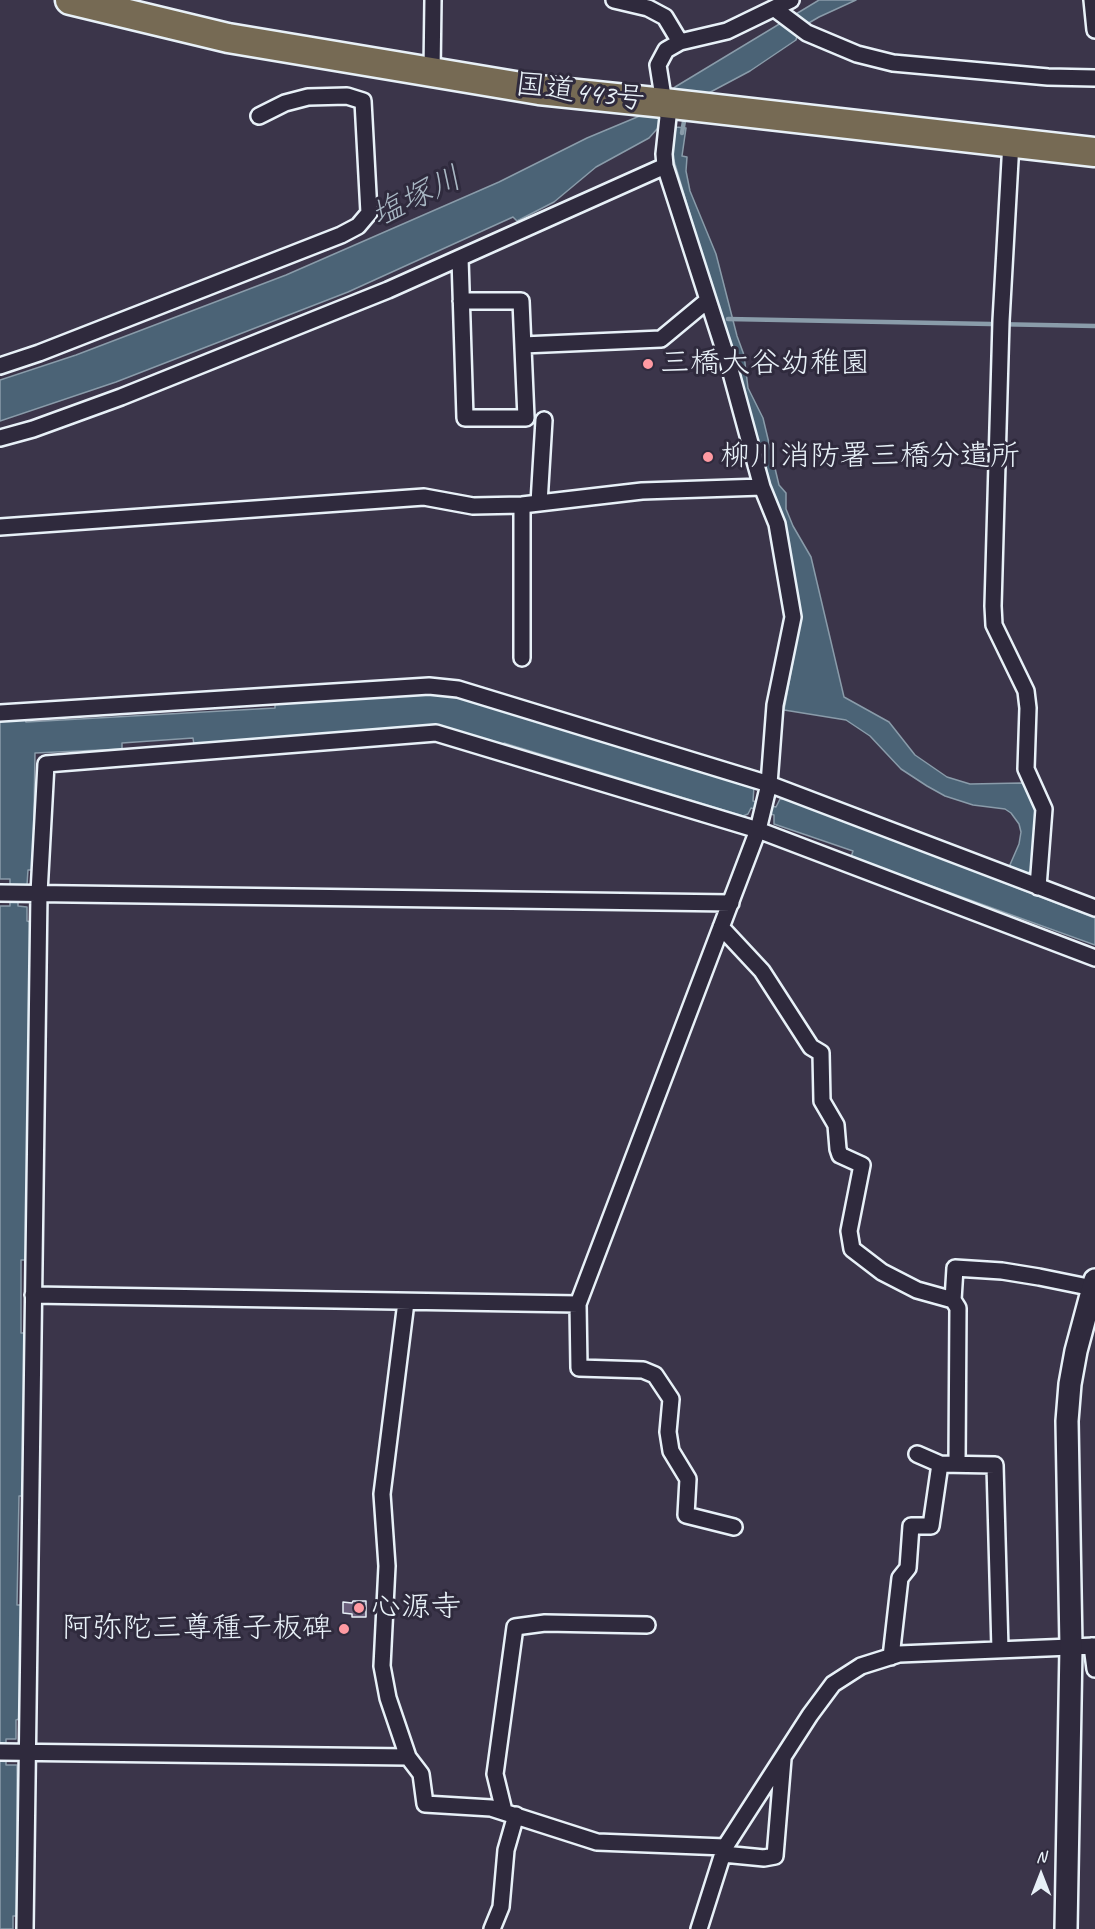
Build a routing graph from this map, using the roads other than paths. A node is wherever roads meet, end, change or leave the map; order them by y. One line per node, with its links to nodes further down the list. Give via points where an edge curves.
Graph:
1 (70, 0): 9 (highway, 国道443号, via 228,38)
2 (433, 0): 9 (street)
3 (614, 0): 8 (street, via 648,8 665,17)
4 (791, 0): 6 (street)
5 (1092, 0): 7 (street)
6 (778, 11): 8 (street, via 727,31); 10 (street, via 807,33 857,54 893,63)
7 (1095, 30)
8 (680, 42): 11 (street, via 666,50 658,65)
9 (432, 72): 11 (highway, 国道443号, via 539,90 635,100)
10 (1095, 78)
11 (671, 97): 13 (highway, 国道443号); 15 (street)
12 (259, 116): 20 (street, via 309,97 346,96 363,101 369,213 358,226)
13 (1011, 142): 14 (highway, 国道443号); 31 (street, via 1000,321 993,606 994,625 1026,691 1026,770 1044,809)
14 (1095, 152)
15 (664, 160): 16 (street); 17 (street)
16 (460, 258): 18 (street); 22 (street, via 121,397)
17 (708, 300): 19 (street, via 661,339); 23 (street)
18 (461, 301): 19 (street, via 522,301); 19 (street, via 465,418 526,418)
19 (523, 345)
20 (0, 366)
21 (544, 420): 24 (street)
22 (0, 438)
23 (762, 487): 24 (street, via 642,491); 29 (street, via 777,524 793,617 775,705)
24 (539, 503): 25 (street)
25 (522, 505): 26 (street, via 473,506 424,497); 27 (street)
26 (0, 527)
27 (522, 658)
28 (0, 713): 29 (street, via 429,686 458,689)
29 (769, 784): 30 (street); 31 (street)
30 (758, 830): 33 (street, via 436,733 46,764); 34 (street); 37 (street)
31 (1038, 886): 35 (street)
32 (0, 892): 33 (street)
33 (39, 893): 34 (street); 39 (street)
34 (731, 903): 36 (street)
35 (1095, 908)
36 (722, 927): 40 (street, via 762,970 811,1047 820,1053 822,1101 836,1125 837,1149 840,1155 862,1165 849,1231 852,1249 882,1272 917,1290); 42 (street)
37 (1095, 958)
38 (1094, 1284): 40 (street, via 955,1268); 43 (street)
39 (33, 1295): 41 (street); 54 (street)
40 (953, 1299): 46 (street, via 958,1308)
41 (406, 1302): 42 (street); 56 (street, via 382,1494 387,1566 382,1666 388,1698)
42 (578, 1304): 47 (street, via 579,1368 643,1370 655,1376 671,1399 668,1432 671,1451 688,1479 686,1515)
43 (1090, 1327): 50 (street, via 1070,1384 1067,1421)
44 (917, 1454): 45 (street)
45 (940, 1464): 46 (street); 52 (street, via 931,1526 911,1526 908,1568 900,1578)
46 (957, 1464): 51 (street, via 995,1465)
47 (734, 1527)
48 (647, 1625): 58 (street, via 545,1623 515,1628 495,1774)
49 (1093, 1646): 50 (street); 53 (street)
50 (1071, 1647): 51 (street); 63 (street)
51 (1000, 1650): 52 (street)
52 (891, 1657): 57 (street, via 861,1666 833,1684)
53 (1095, 1669)
54 (27, 1751): 55 (street); 56 (street); 60 (street)
55 (0, 1752)
56 (408, 1757): 58 (street, via 421,1774 424,1804)
57 (783, 1757): 59 (street); 59 (street, via 775,1856 764,1858)
58 (510, 1813): 59 (street, via 597,1842); 61 (street, via 501,1906)
59 (724, 1850): 62 (street)
60 (25, 1929)
61 (492, 1929)
62 (699, 1929)
63 (1065, 1929)

